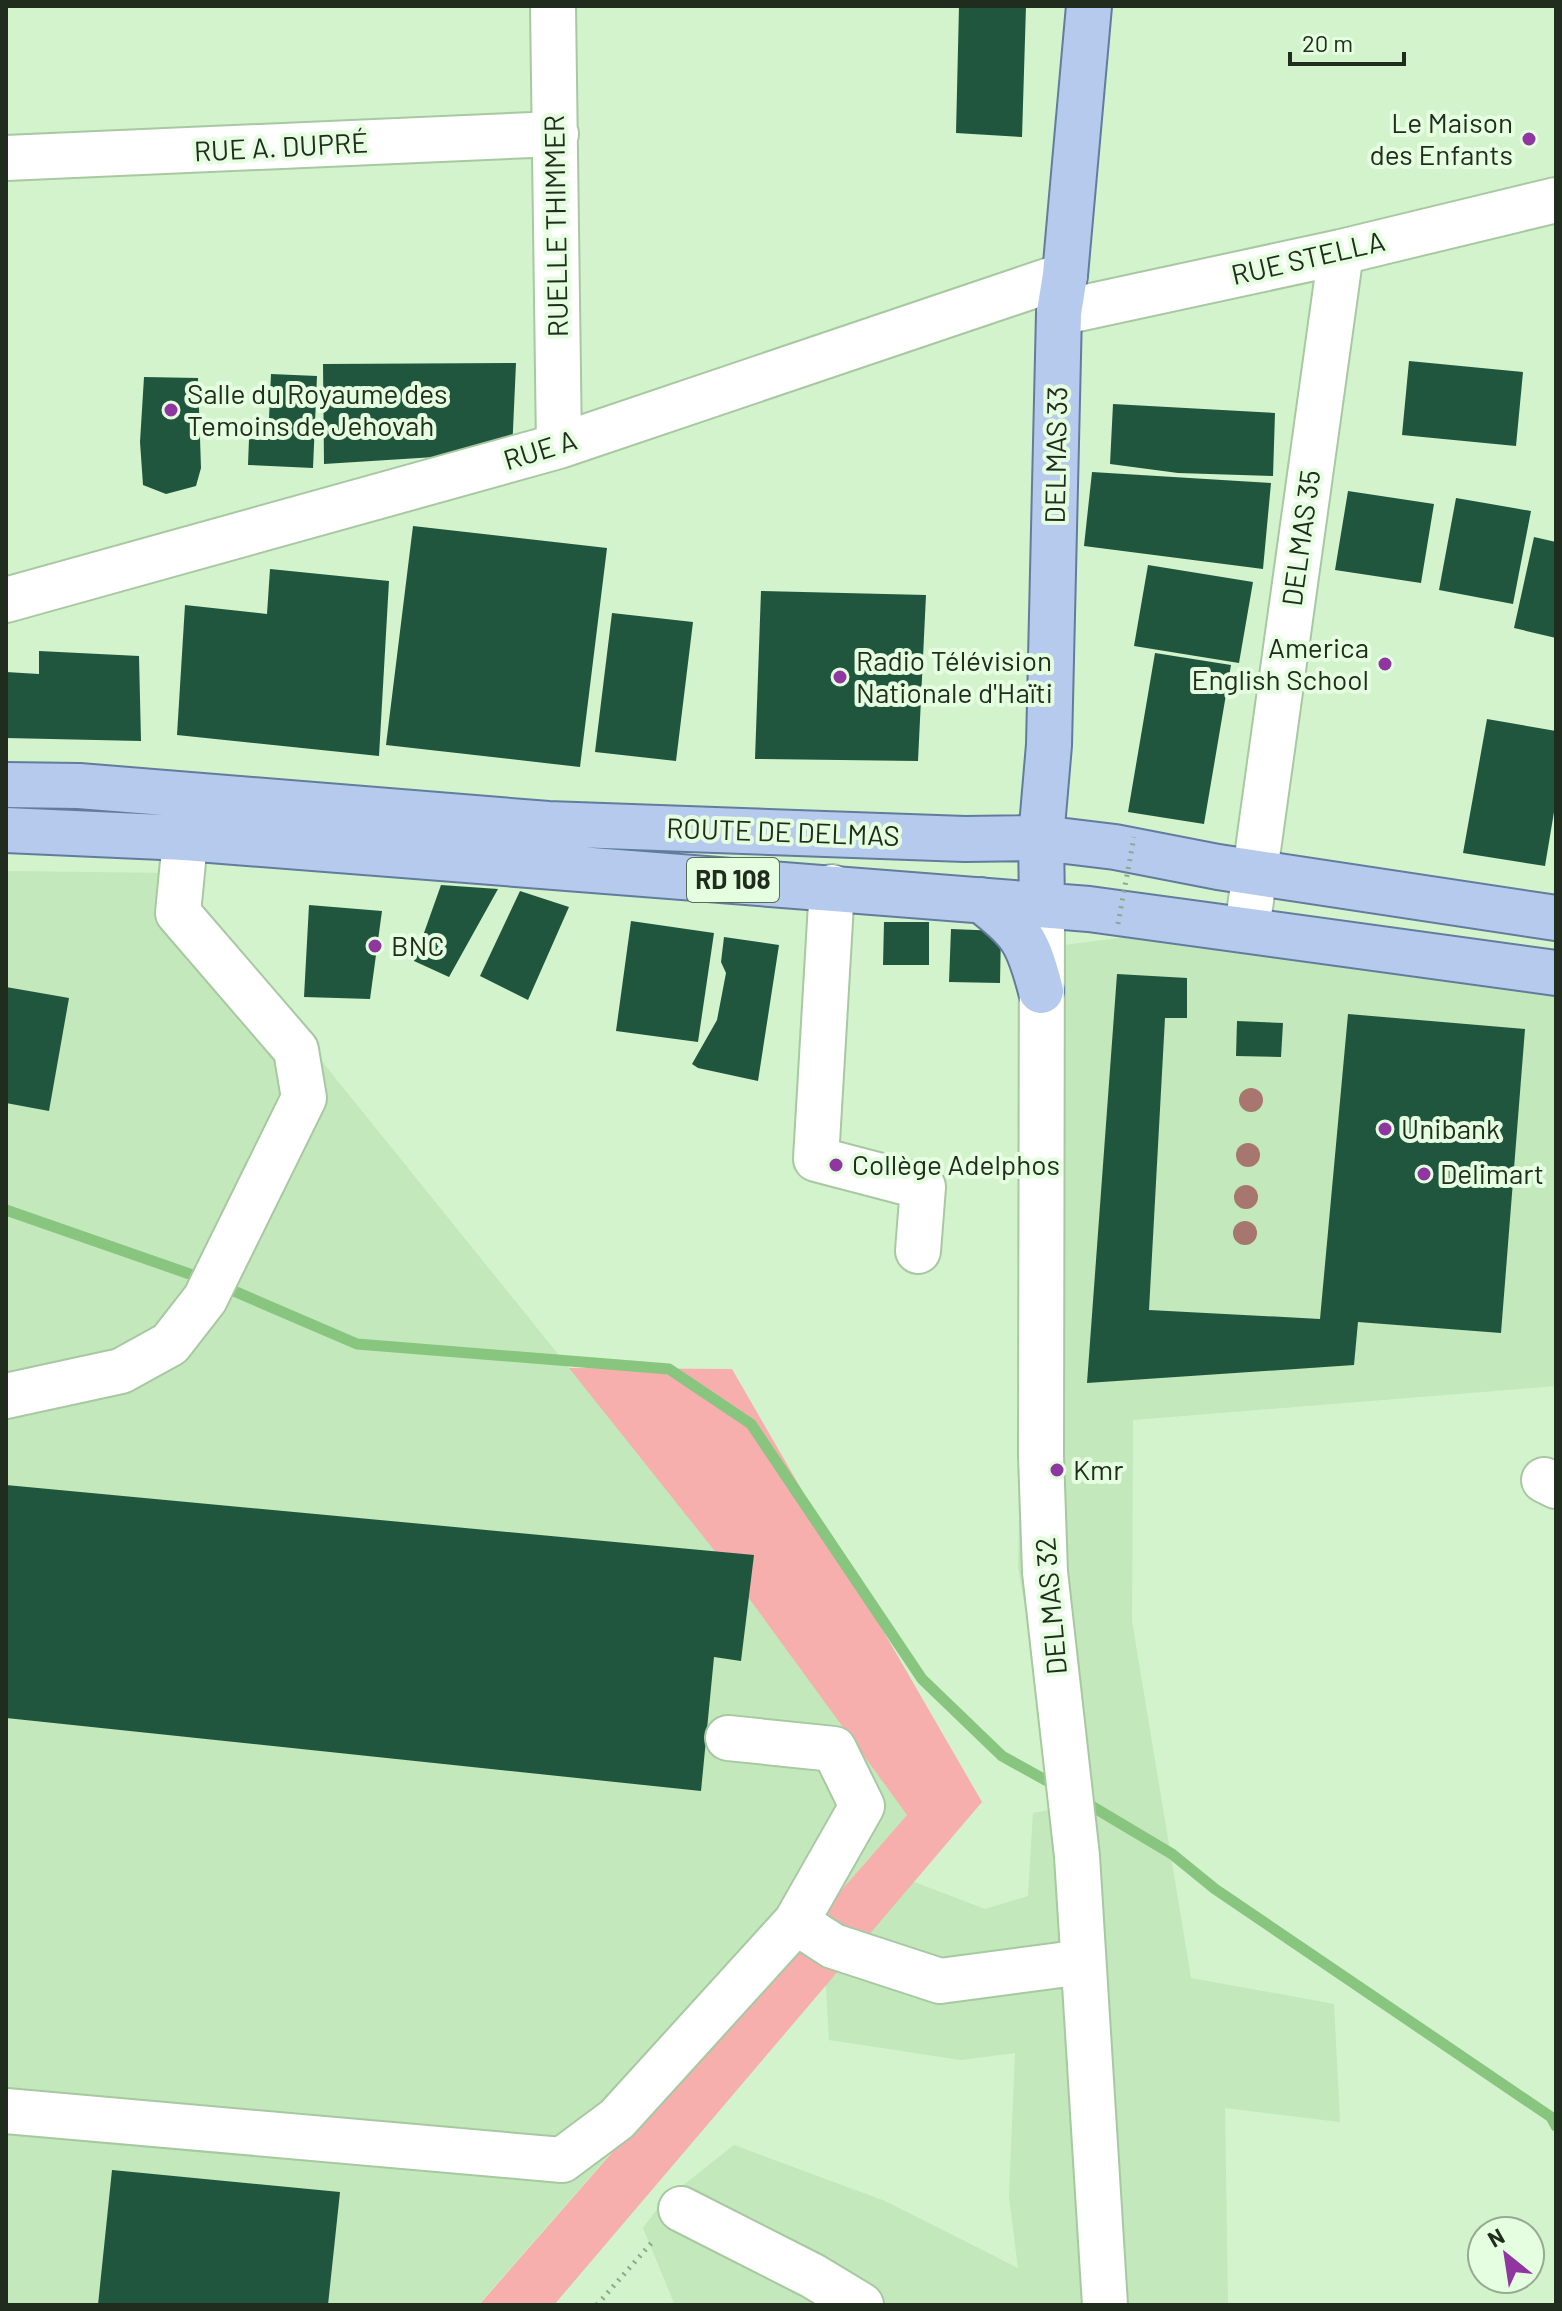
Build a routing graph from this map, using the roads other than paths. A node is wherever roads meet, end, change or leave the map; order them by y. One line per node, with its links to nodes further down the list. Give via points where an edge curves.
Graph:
1 (553, 6): 3 (street, RUELLE THIMMER)
2 (1089, 6): 7 (main road, DELMAS 33)
3 (556, 134): 4 (street, RUE A. DUPRÉ); 8 (street, RUELLE THIMMER)
4 (6, 158)
5 (1556, 200): 6 (street, RUE STELLA)
6 (1341, 252): 7 (street, RUE STELLA); 17 (street, DELMAS 35)
7 (1062, 294): 8 (street, RUE A); 10 (main road, DELMAS 33)
8 (559, 446): 9 (street, RUE A)
9 (6, 600)
10 (1049, 745): 15 (main road, DELMAS 33); 16 (main road, via 1072,811 1082,822)
11 (6, 785): 12 (main road, ROUTE DE DELMAS / RD 108)
12 (189, 795): 14 (street); 15 (main road, ROUTE DE DELMAS / RD 108, via 548,824)
13 (6, 830): 14 (main road, ROUTE DE DELMAS / RD 108)
14 (185, 838): 18 (main road, ROUTE DE DELMAS / RD 108); 27 (street, via 178,913 296,1050 304,1098 205,1299 170,1344 121,1371)
15 (1041, 838): 16 (main road, ROUTE DE DELMAS / RD 108); 20 (main road, DELMAS 33)
16 (1125, 842): 17 (main road, ROUTE DE DELMAS / RD 108)
17 (1254, 872): 22 (main road, ROUTE DE DELMAS / RD 108); 23 (street, DELMAS 35)
18 (832, 887): 19 (main road, ROUTE DE DELMAS / RD 108); 26 (street, via 816,1159 923,1187)
19 (981, 900): 20 (main road, ROUTE DE DELMAS / RD 108); 25 (main road, via 1027,942)
20 (1042, 904): 21 (main road, ROUTE DE DELMAS / RD 108); 25 (street, DELMAS 32)
21 (1104, 916): 23 (main road, ROUTE DE DELMAS / RD 108); 25 (main road, via 1057,940)
22 (1556, 918)
23 (1247, 929): 24 (main road, ROUTE DE DELMAS / RD 108)
24 (1556, 973)
25 (1041, 991): 30 (street, DELMAS 32, via 1045,1572 1077,1856)
26 (918, 1251)
27 (6, 1396)
28 (728, 1738): 29 (street, via 834,1749 862,1806)
29 (796, 1922): 30 (street, via 833,1946 940,1981); 31 (street, via 617,2119 562,2160)
30 (1083, 1962): 34 (street, DELMAS 32)
31 (6, 2111)
32 (681, 2209): 33 (street)
33 (861, 2305)
34 (1105, 2305)

